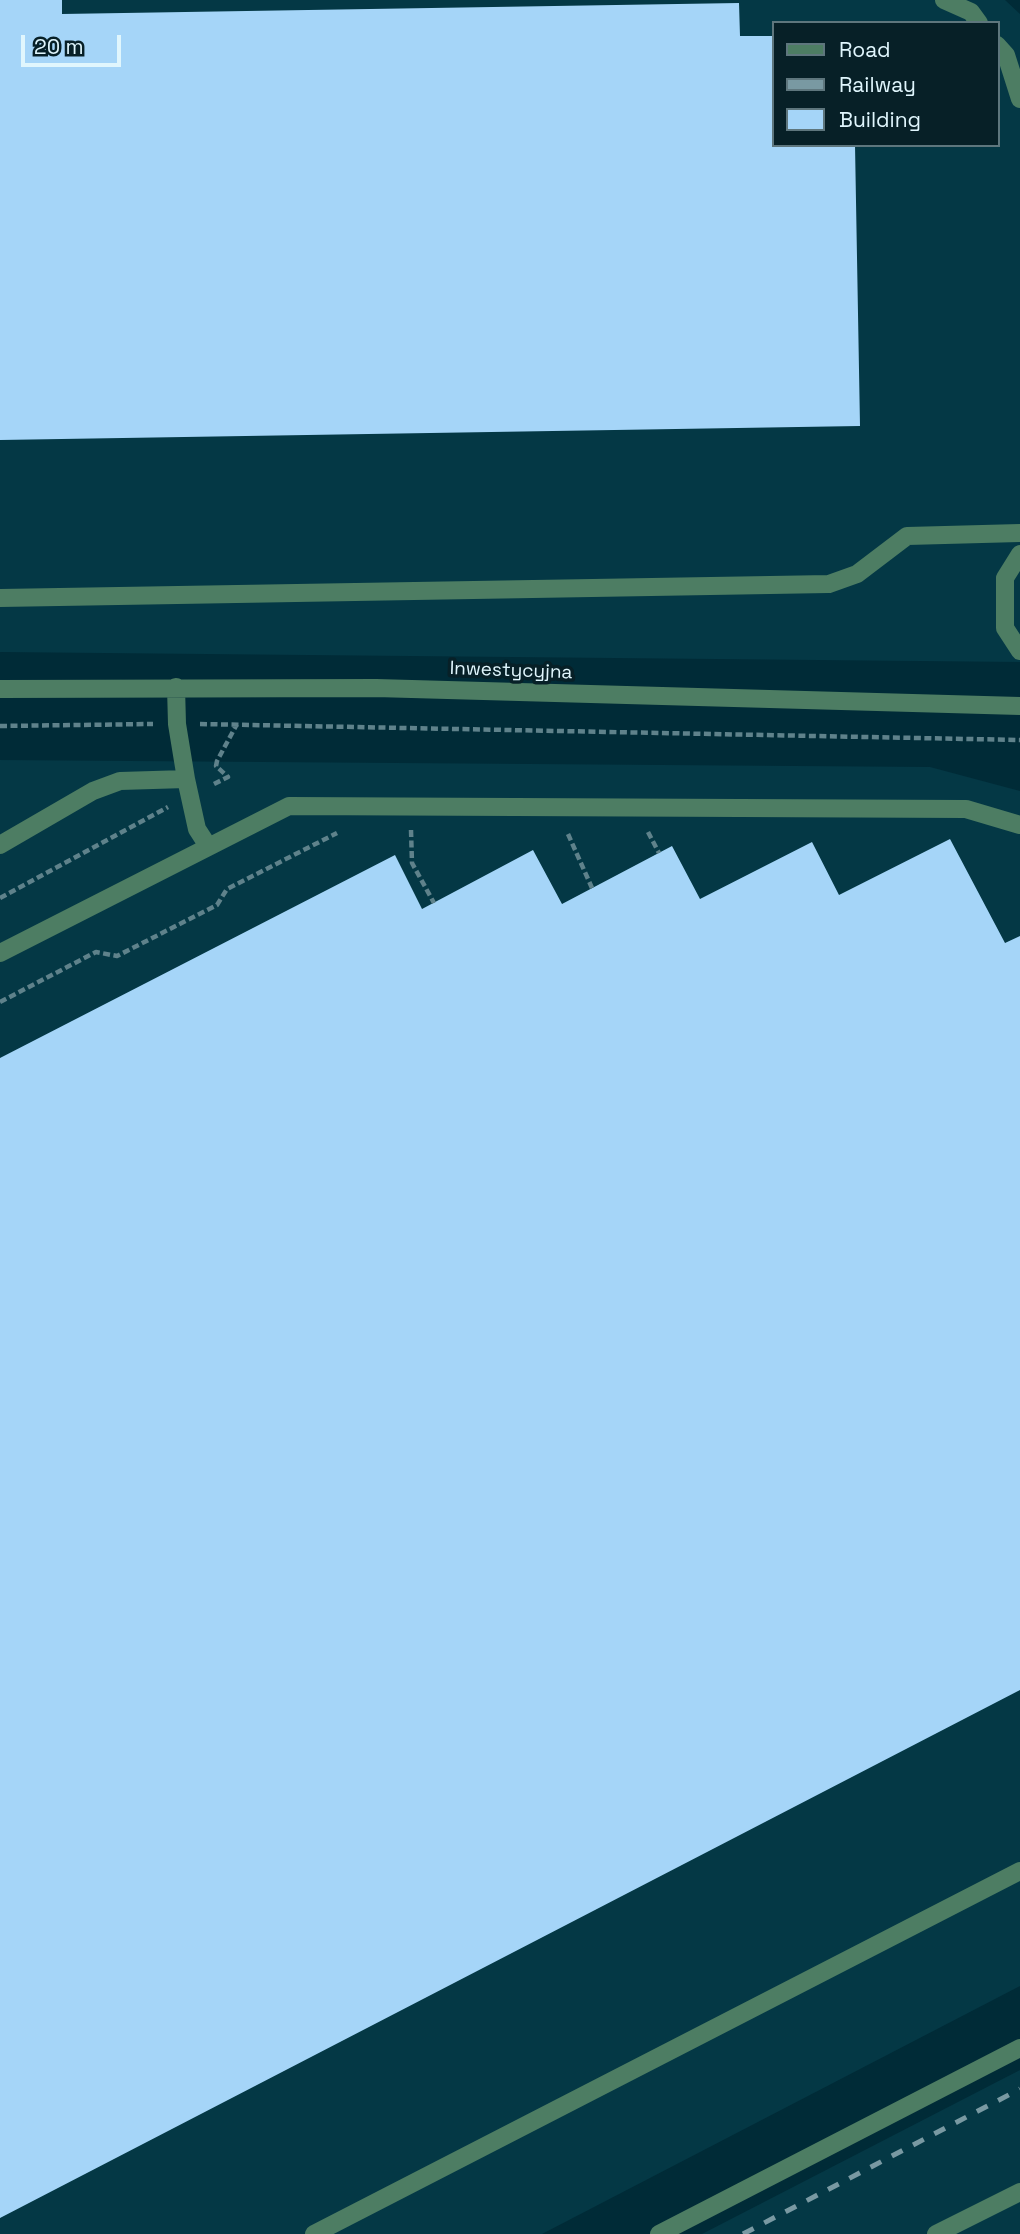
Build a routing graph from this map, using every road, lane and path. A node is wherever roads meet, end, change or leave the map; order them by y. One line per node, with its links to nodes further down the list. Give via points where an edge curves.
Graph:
1 (944, 0): 2 (street, via 971,12)
2 (978, 21)
3 (999, 46): 4 (street)
4 (1020, 99)
5 (1020, 533): 7 (street, via 906,537 857,574 829,584)
6 (1020, 554): 8 (street, via 1005,578 1005,628)
7 (0, 598)
8 (1020, 651)
9 (176, 687): 10 (street, Inwestycyjna); 11 (street, Inwestycyjna, via 376,688); 12 (street)
10 (0, 689)
11 (1020, 706)
12 (177, 724): 13 (path); 14 (path); 16 (street)
13 (236, 724): 15 (path); 16 (path, via 216,761 228,777)
14 (0, 726)
15 (1020, 740)
16 (188, 787): 22 (street, via 120,781 93,791); 23 (street, via 197,829); 26 (path)
17 (1020, 825): 23 (street, via 966,809 289,806)
18 (399, 828): 27 (path, via 411,829 412,863)
19 (580, 830): 25 (path, via 566,830)
20 (646, 830): 24 (path)
21 (338, 832): 29 (path, via 228,889 217,905 117,956 96,952)
22 (0, 845)
23 (208, 846): 28 (street)
24 (659, 853)
25 (592, 888)
26 (0, 898)
27 (434, 903)
28 (0, 953)
29 (0, 1002)
30 (1020, 1871): 33 (street)
31 (1020, 2048): 34 (street)
32 (1020, 2192): 35 (street)
33 (314, 2234)
34 (659, 2234)
35 (936, 2234)

